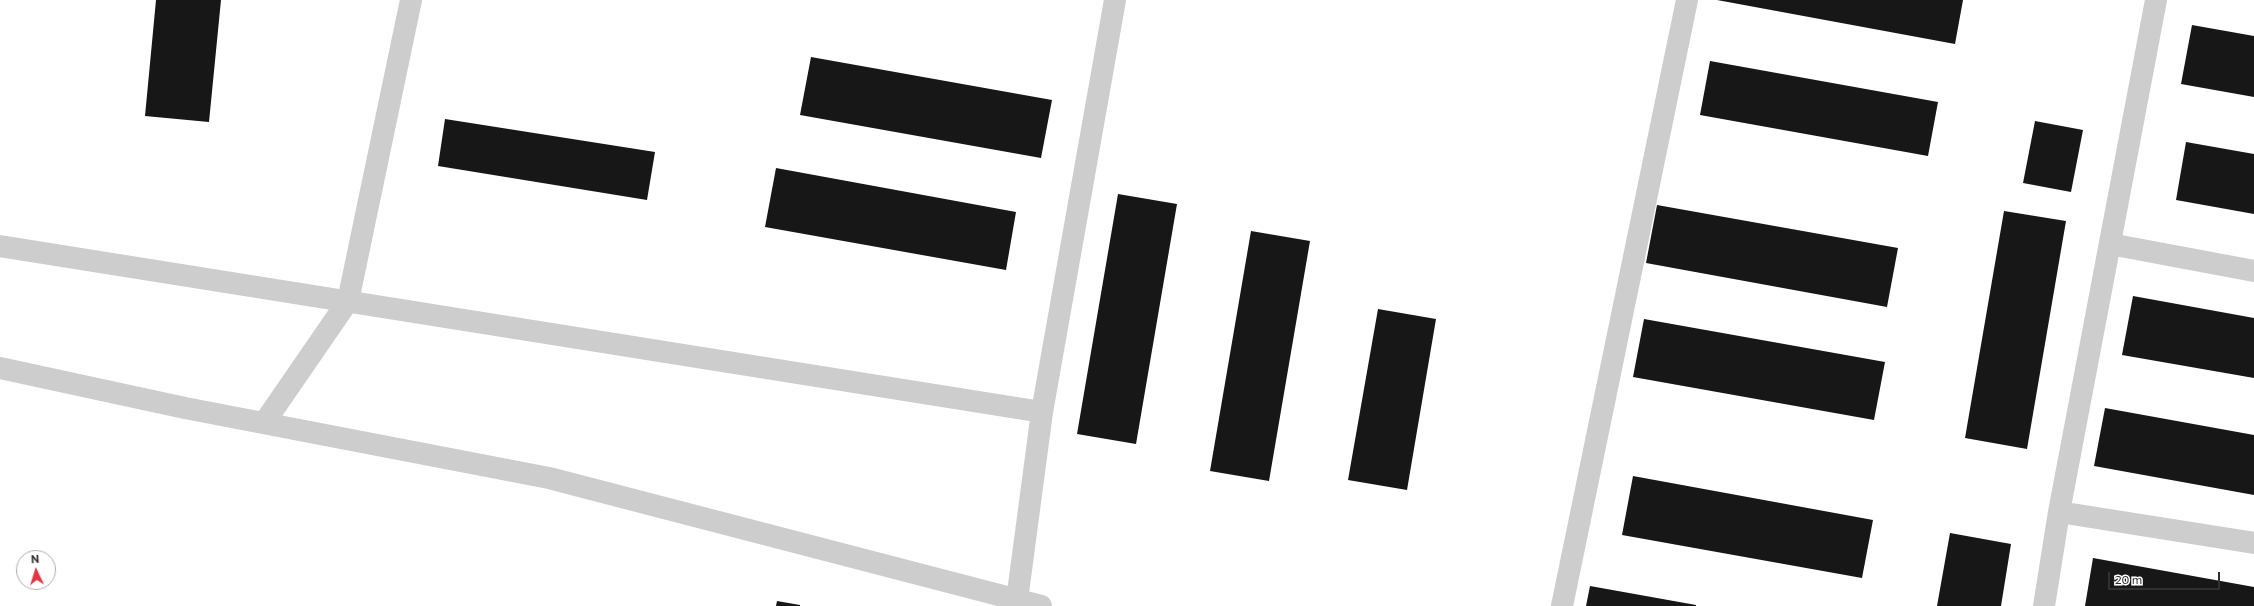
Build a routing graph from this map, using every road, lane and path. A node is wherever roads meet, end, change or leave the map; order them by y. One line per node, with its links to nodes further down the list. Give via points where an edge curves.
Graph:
1 (411, 0): 8 (street)
2 (1115, 0): 10 (street)
3 (1687, 0): 16 (street)
4 (2156, 0): 5 (street)
5 (2110, 244): 7 (street); 12 (street)
6 (0, 246): 8 (street)
7 (2254, 271)
8 (348, 301): 10 (street); 11 (street)
9 (0, 368): 11 (street)
10 (1042, 412): 14 (street)
11 (264, 423): 14 (street, via 549,478)
12 (2059, 512): 13 (street); 17 (street)
13 (2254, 543)
14 (1017, 600): 15 (street)
15 (1041, 606)
16 (1562, 606)
17 (2044, 606)

